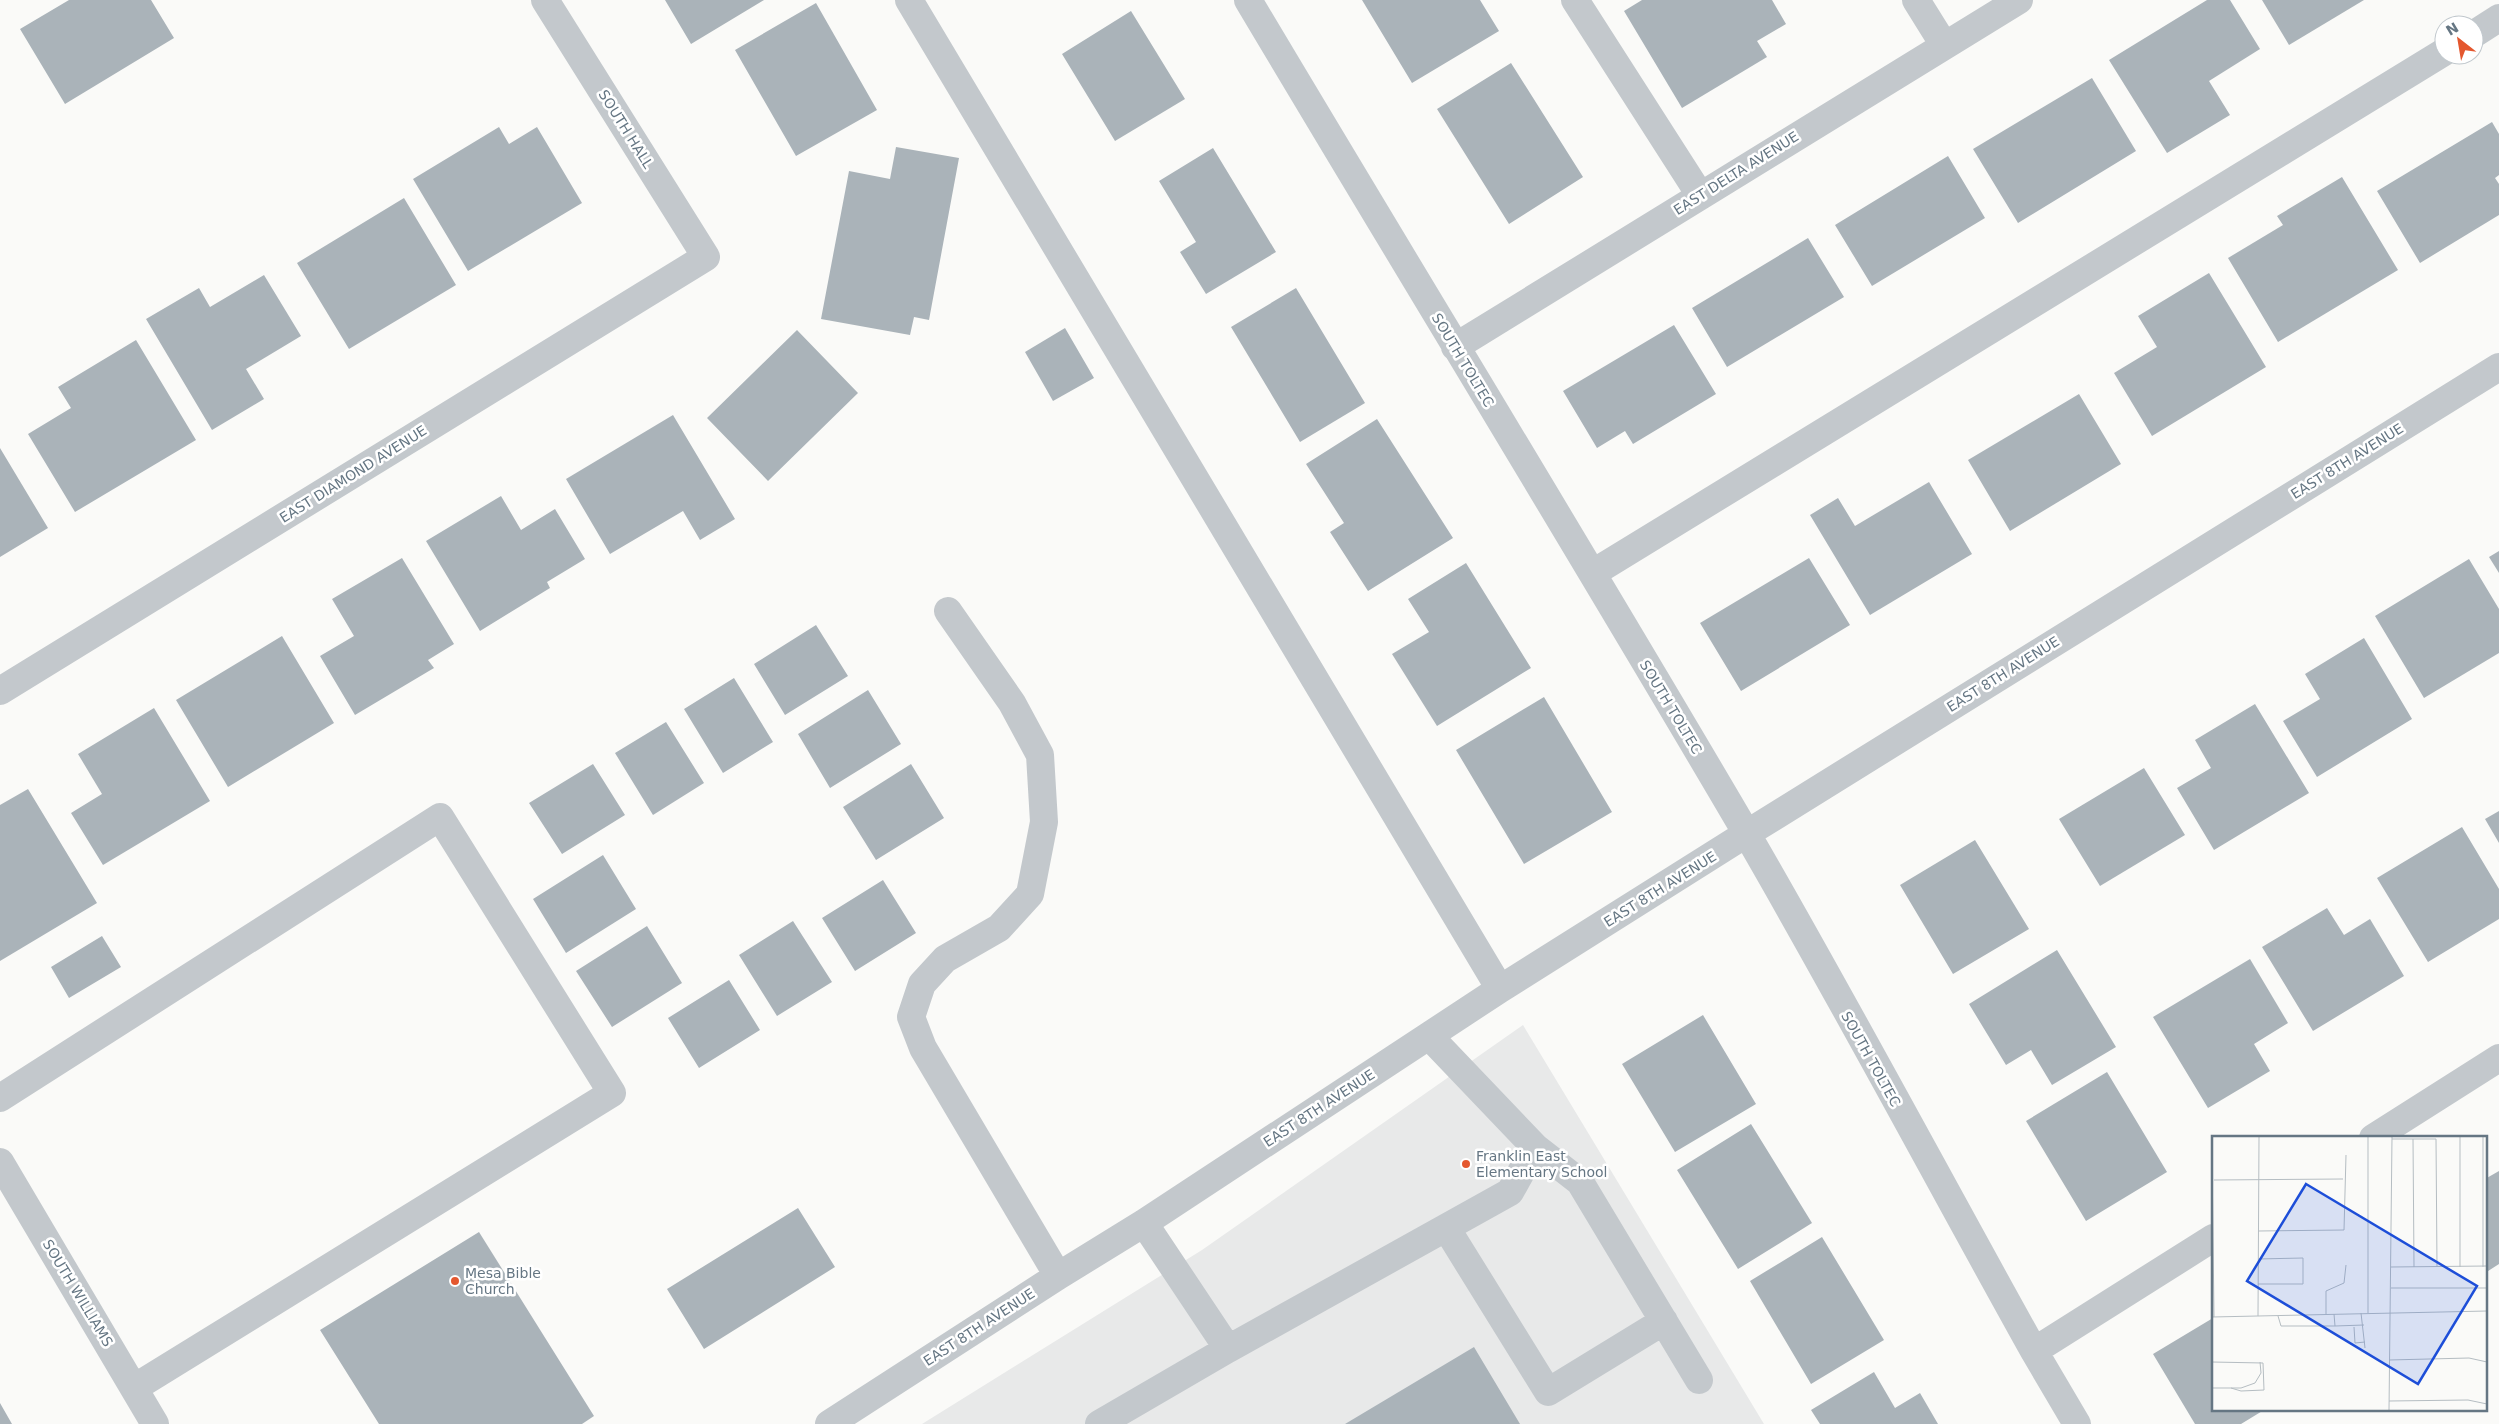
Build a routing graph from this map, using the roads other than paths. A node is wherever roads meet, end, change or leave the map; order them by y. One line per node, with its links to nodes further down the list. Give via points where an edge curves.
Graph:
1 (545, 0): 12 (street, SOUTH HALL)
2 (909, 0): 19 (street)
3 (1248, 0): 13 (street, SOUTH TOLTEC)
4 (1575, 0): 11 (street)
5 (1916, 0): 9 (street)
6 (2019, 0): 9 (street, EAST DELTA AVENUE)
7 (2499, 18): 8 (street)
8 (2484, 28)
9 (1944, 45): 11 (street, EAST DELTA AVENUE)
10 (2434, 58): 15 (street)
11 (1700, 195): 13 (street, EAST DELTA AVENUE)
12 (706, 257): 17 (street, EAST DIAMOND AVENUE)
13 (1455, 347): 15 (street, SOUTH TOLTEC)
14 (2499, 367): 18 (street, EAST 8TH AVENUE)
15 (1593, 573): 18 (street, SOUTH TOLTEC)
16 (948, 612): 29 (street, via 1012,703 1040,755 1044,822 1030,894 999,928 945,959 922,984 911,1017 923,1048)
17 (0, 691)
18 (1746, 834): 19 (street, EAST 8TH AVENUE); 32 (street, SOUTH TOLTEC)
19 (1500, 990): 20 (street, EAST 8TH AVENUE)
20 (1429, 1036): 24 (street); 26 (street, EAST 8TH AVENUE)
21 (2499, 1058): 23 (street)
22 (0, 1098): 34 (street, via 440,817 612,1093)
23 (2376, 1136)
24 (1535, 1147): 27 (street, via 1510,1192); 30 (street, via 1580,1182)
25 (0, 1162): 34 (street, SOUTH WILLIAMS)
26 (1144, 1223): 29 (street, EAST 8TH AVENUE); 31 (street)
27 (1447, 1228): 30 (street, via 1548,1392); 31 (street)
28 (2212, 1239): 32 (street)
29 (1058, 1276): 36 (street, EAST 8TH AVENUE)
30 (1664, 1322): 33 (street)
31 (1228, 1349): 37 (street)
32 (2034, 1351): 38 (street, SOUTH TOLTEC)
33 (1699, 1380)
34 (134, 1388): 35 (street, SOUTH WILLIAMS)
35 (155, 1424)
36 (829, 1424)
37 (1100, 1424)
38 (2077, 1424)

